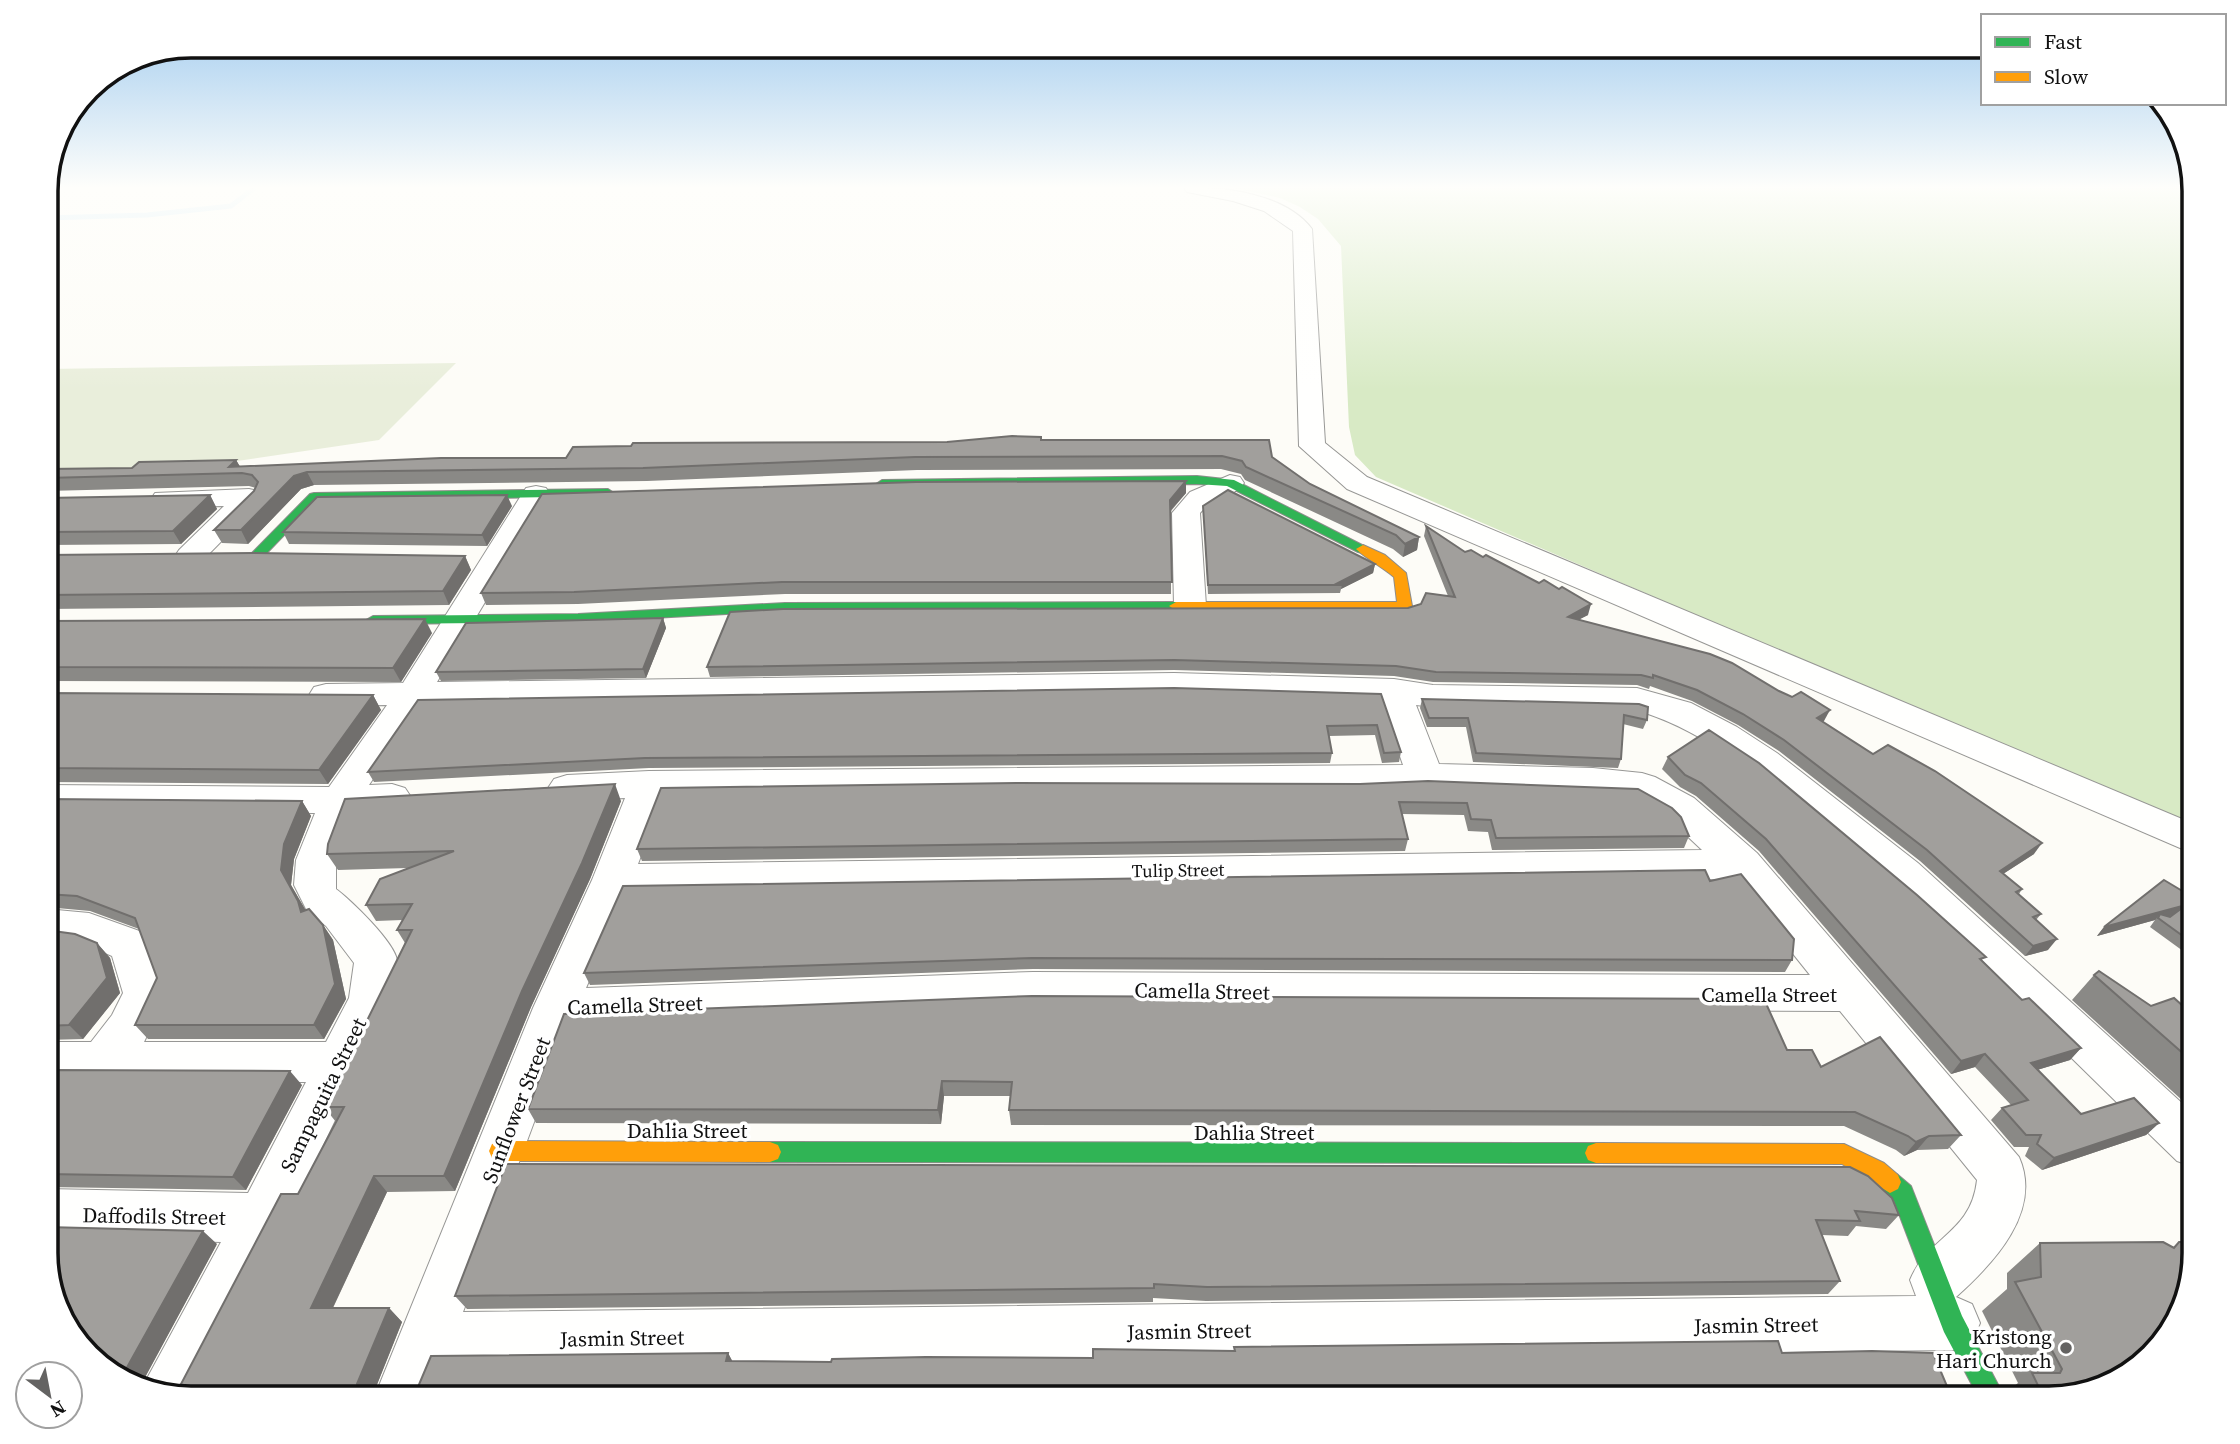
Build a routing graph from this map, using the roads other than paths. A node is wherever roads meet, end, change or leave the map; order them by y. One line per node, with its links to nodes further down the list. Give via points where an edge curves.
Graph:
1 (1305, 255): 21 (street, via 1312,446 1357,483)
2 (1230, 483): 3 (street); 9 (street, via 1203,494 1186,513); 9 (street, via 1380,558 1401,576 1405,606)
3 (867, 484)
4 (620, 493): 5 (street)
5 (536, 494): 7 (street, via 314,497); 11 (street, Sampaguita Street, via 484,558)
6 (141, 499): 7 (street, via 249,497 176,556)
7 (257, 555): 8 (street)
8 (297, 555)
9 (1190, 606): 11 (street, via 785,607)
10 (362, 620): 11 (street)
11 (459, 620): 14 (street, Sampaguita Street)
12 (1394, 690): 14 (street, via 1174,684); 15 (street); 30 (street, via 1433,696 1637,699 1679,711 1724,735 1904,874)
13 (290, 695): 14 (street)
14 (412, 696): 20 (street, Sampaguita Street)
15 (1425, 777): 16 (street); 22 (street, via 1642,786 1681,808)
16 (649, 783): 17 (street); 23 (street, Sunflower Street)
17 (528, 790)
18 (434, 795): 20 (street)
19 (58, 798): 20 (street)
20 (339, 800): 28 (street, Sampaguita Street, via 316,860 314,886 321,900 341,915 376,960 371,999)
21 (2182, 835)
22 (1743, 864): 23 (street, Tulip Street); 25 (street)
23 (612, 880): 26 (street, Sunflower Street)
24 (58, 925): 29 (street, via 106,933 130,945 145,993 128,1029)
25 (1849, 993): 26 (street, Camella Street, via 1033,990); 34 (street, via 2002,1173 2001,1199)
26 (555, 1008): 31 (street, Sunflower Street)
27 (58, 1062): 29 (street)
28 (341, 1062): 29 (street); 33 (street, Sampaguita Street)
29 (102, 1063)
30 (2182, 1133)
31 (500, 1151): 34 (street, Dahlia Street, via 1844,1154 1876,1170 1903,1194); 35 (street, Sunflower Street)
32 (58, 1213): 33 (street, Daffodils Street)
33 (262, 1218): 36 (street, Sampaguita Street)
34 (1945, 1302): 35 (street, Jasmin Street); 38 (street, Dahlia Street)
35 (425, 1340): 37 (street, Sunflower Street)
36 (173, 1385)
37 (407, 1386)
38 (1987, 1386)

